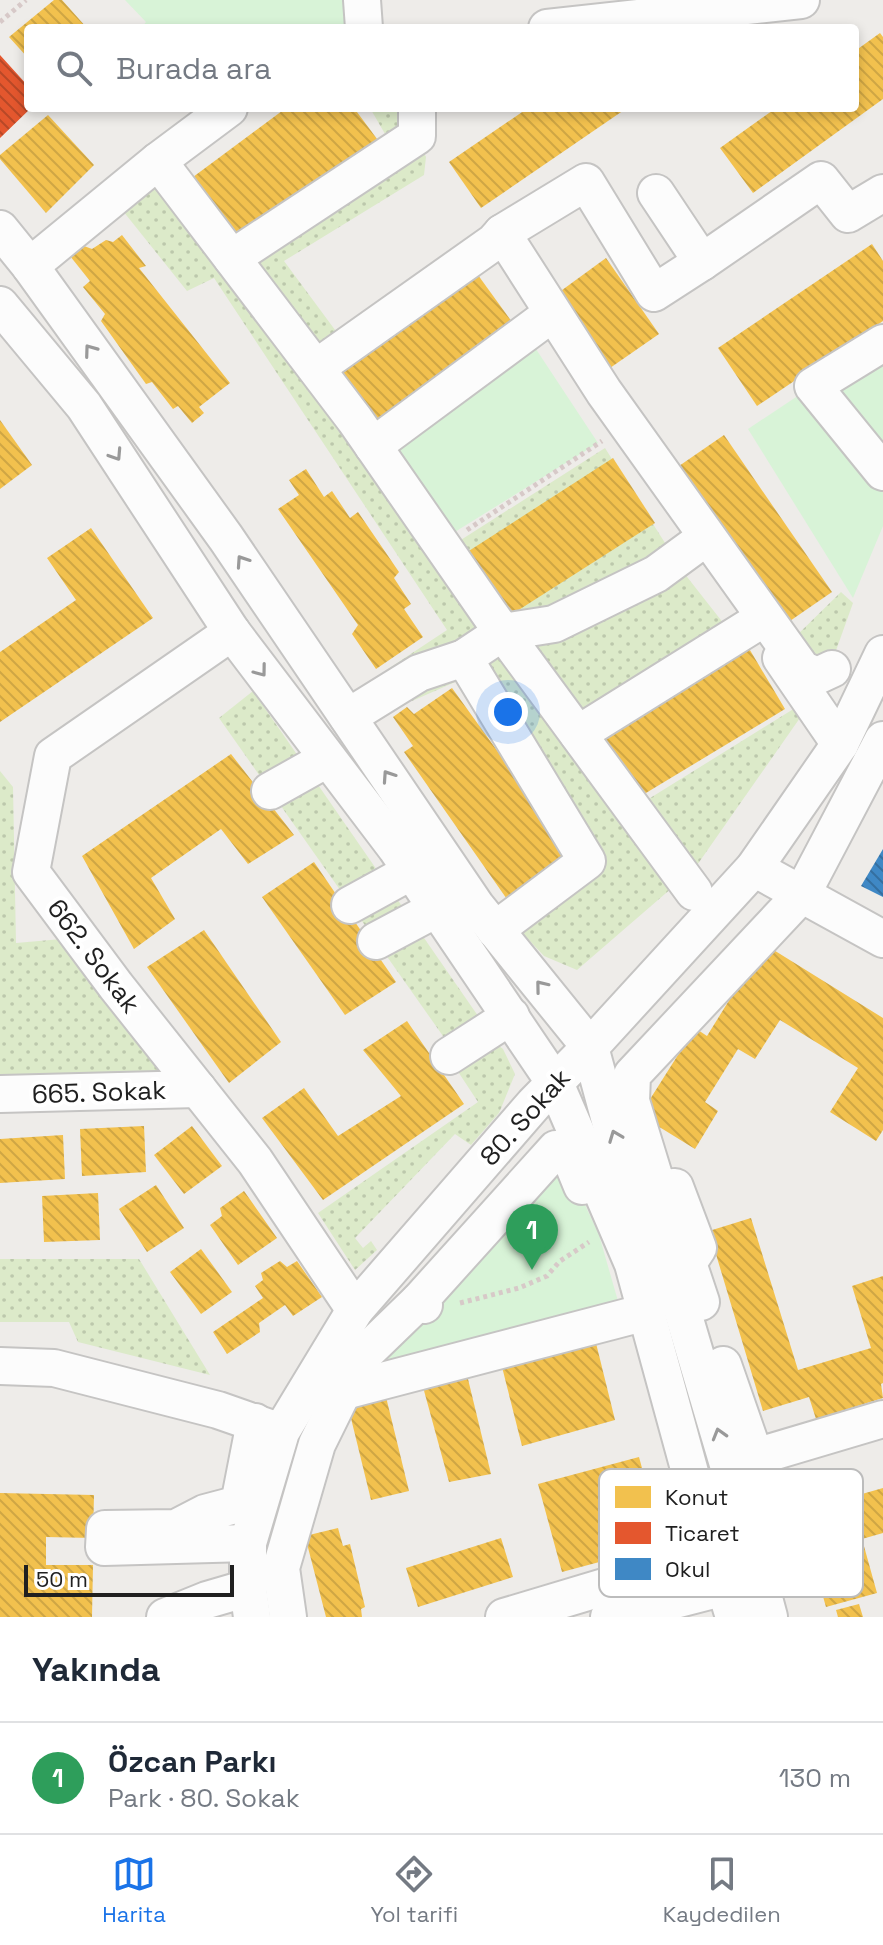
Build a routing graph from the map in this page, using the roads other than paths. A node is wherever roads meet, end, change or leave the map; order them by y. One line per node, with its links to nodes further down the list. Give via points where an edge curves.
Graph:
1 (362, 0): 3 (street)
2 (801, 0): 4 (street)
3 (364, 24)
4 (583, 24)
5 (224, 112): 7 (street)
6 (417, 112): 12 (street, via 417,136)
7 (158, 161): 12 (street); 14 (street)
8 (656, 193): 13 (street)
9 (883, 193): 13 (street, via 848,214 821,180)
10 (0, 229): 14 (street)
11 (498, 238): 13 (street, via 586,182 654,293); 16 (street); 18 (street); 27 (street, via 802,669 817,676)
12 (232, 258): 18 (street)
13 (702, 262)
14 (30, 266): 28 (street, one-way to 14)
15 (0, 305): 23 (street, one-way to 23, via 84,406)
16 (546, 318): 19 (street); 21 (street)
17 (883, 343): 20 (street, via 813,386)
18 (316, 368): 19 (street)
19 (373, 446): 24 (street)
20 (883, 472)
21 (701, 541): 22 (street); 24 (street, via 656,574 554,624)
22 (756, 623): 29 (street); 31 (street)
23 (232, 632): 32 (street, one-way to 32); 47 (street, 662. Sokak, via 53,756 31,872)
24 (503, 632): 26 (street); 29 (street)
25 (883, 654): 31 (street, 80. Sokak)
26 (464, 658): 28 (street, via 419,673); 40 (street, via 587,861)
27 (832, 669)
28 (348, 717): 40 (street, one-way to 28)
29 (578, 734): 36 (street)
30 (883, 740): 37 (street)
31 (840, 744): 34 (street, 80. Sokak)
32 (327, 759): 33 (street); 35 (street)
33 (270, 791)
34 (754, 868): 37 (street); 44 (street, 80. Sokak)
35 (412, 871): 38 (street); 39 (street)
36 (694, 892)
37 (802, 894): 41 (street); 53 (street, via 632,1075 631,1101 658,1189 675,1187 698,1248 688,1263 755,1457)
38 (350, 905)
39 (438, 908): 42 (street); 43 (street)
40 (495, 930): 44 (street, one-way to 40)
41 (883, 939)
42 (376, 941)
43 (511, 1016): 45 (street); 46 (street)
44 (590, 1047): 46 (street, 80. Sokak); 58 (street, one-way to 44, via 668,1262 612,1128)
45 (449, 1056)
46 (555, 1083): 49 (street, 80. Sokak); 57 (street, via 633,1264)
47 (198, 1089): 48 (street, 665. Sokak); 49 (street, 662. Sokak, via 255,1161)
48 (0, 1094)
49 (355, 1310): 54 (street, 80. Sokak)
50 (631, 1316): 52 (street); 52 (street, via 573,1164 564,1149 556,1149 421,1303 359,1359); 56 (street)
51 (0, 1366): 54 (street, via 54,1368)
52 (344, 1391): 66 (street, via 317,1444 281,1568)
53 (883, 1419)
54 (268, 1427): 60 (street, 80. Sokak); 60 (street, via 239,1504 176,1528 105,1529 104,1547)
55 (883, 1440): 59 (street)
56 (676, 1469)
57 (689, 1469)
58 (729, 1469)
59 (768, 1469)
60 (248, 1543): 63 (street, 80. Sokak)
61 (599, 1589): 67 (street)
62 (764, 1597): 69 (street)
63 (250, 1602): 65 (street, via 207,1600)
64 (729, 1602): 68 (street)
65 (165, 1617)
66 (288, 1617)
67 (504, 1617)
68 (609, 1617)
69 (769, 1617)

